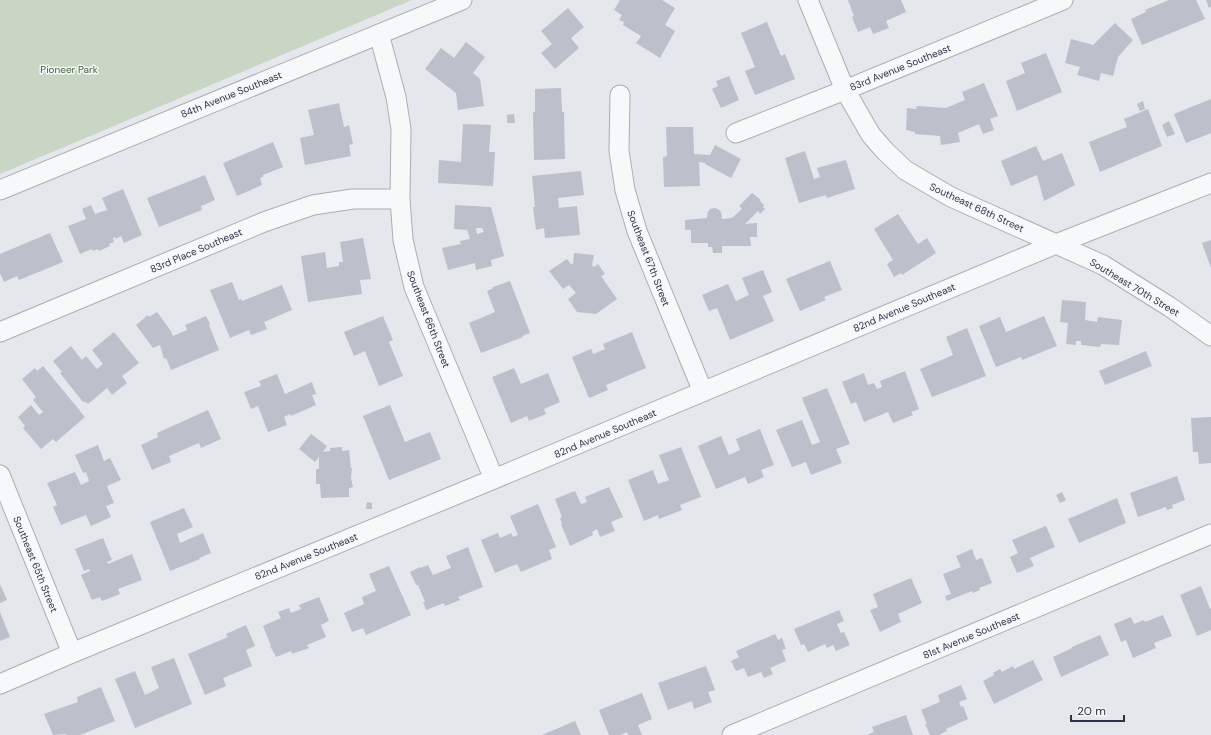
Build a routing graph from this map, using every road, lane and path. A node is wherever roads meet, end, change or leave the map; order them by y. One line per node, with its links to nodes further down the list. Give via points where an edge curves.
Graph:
1 (462, 0): 4 (street, 84th Avenue Southeast)
2 (808, 0): 5 (street, Southeast 68th Street)
3 (1063, 0): 5 (street, 83rd Avenue Southeast)
4 (379, 34): 9 (street, 84th Avenue Southeast); 10 (street, Southeast 66th Street, via 396,97 401,129)
5 (846, 90): 7 (street, 83rd Avenue Southeast); 11 (street, Southeast 68th Street, via 871,135 905,170 951,197)
6 (620, 95): 14 (street, Southeast 67th Street, via 619,151 625,190 637,231)
7 (736, 133)
8 (1211, 184): 11 (street, 82nd Avenue Southeast)
9 (0, 190)
10 (400, 199): 12 (street, 83rd Place Southeast, via 353,199 313,205 264,222); 16 (street, Southeast 66th Street, via 403,240 414,287)
11 (1056, 244): 13 (street, Southeast 70th Street, via 1103,265); 14 (street, 82nd Avenue Southeast)
12 (0, 332)
13 (1211, 336)
14 (703, 392): 16 (street, 82nd Avenue Southeast)
15 (0, 475): 18 (street, Southeast 65th Street)
16 (494, 479): 18 (street, 82nd Avenue Southeast)
17 (1211, 534): 20 (street, 81st Avenue Southeast)
18 (72, 653): 19 (street, 82nd Avenue Southeast)
19 (0, 684)
20 (737, 734)

